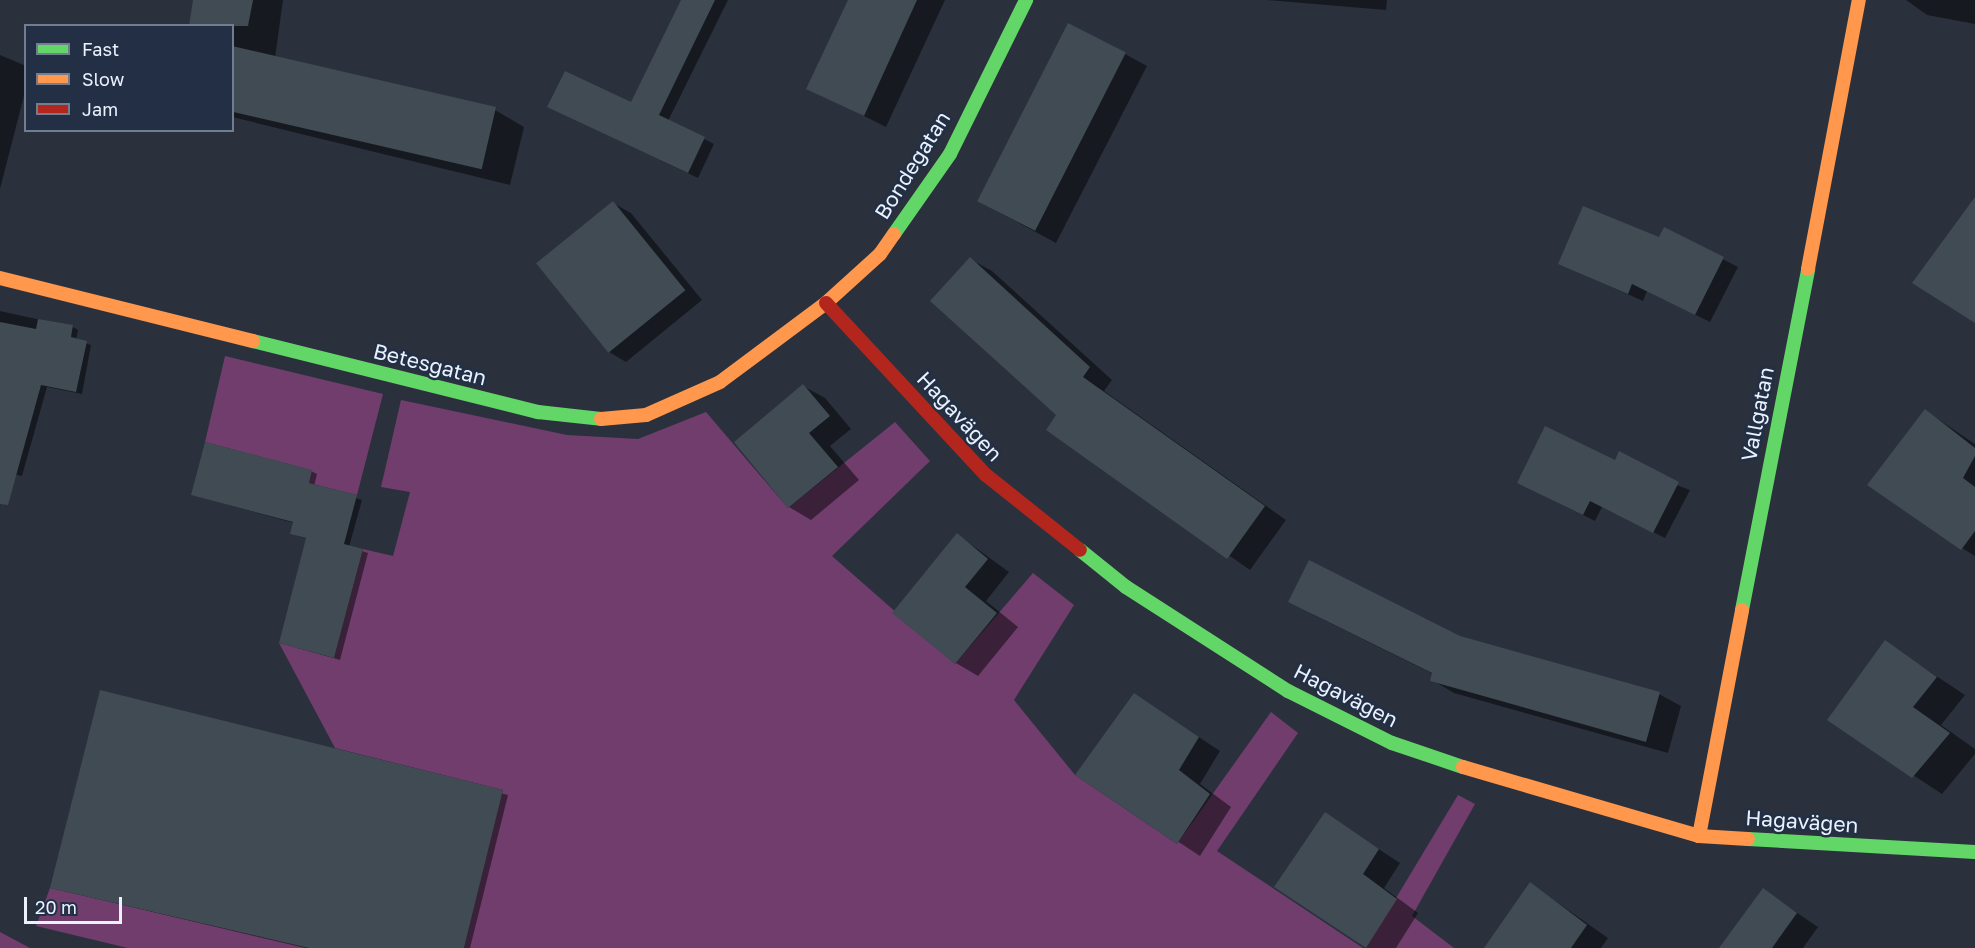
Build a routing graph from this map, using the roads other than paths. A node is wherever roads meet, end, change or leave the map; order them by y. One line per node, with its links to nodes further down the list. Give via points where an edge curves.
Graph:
1 (1026, 0): 4 (street, Bondegatan, via 950,154 880,254)
2 (1859, 0): 5 (street, Vallgatan)
3 (0, 278): 4 (street, Betesgatan, via 538,412 594,420 646,415 720,382)
4 (826, 303): 5 (street, Hagavägen, via 986,475 1126,587 1288,691 1392,743 1498,779)
5 (1699, 836): 6 (street, Hagavägen)
6 (1975, 852)

